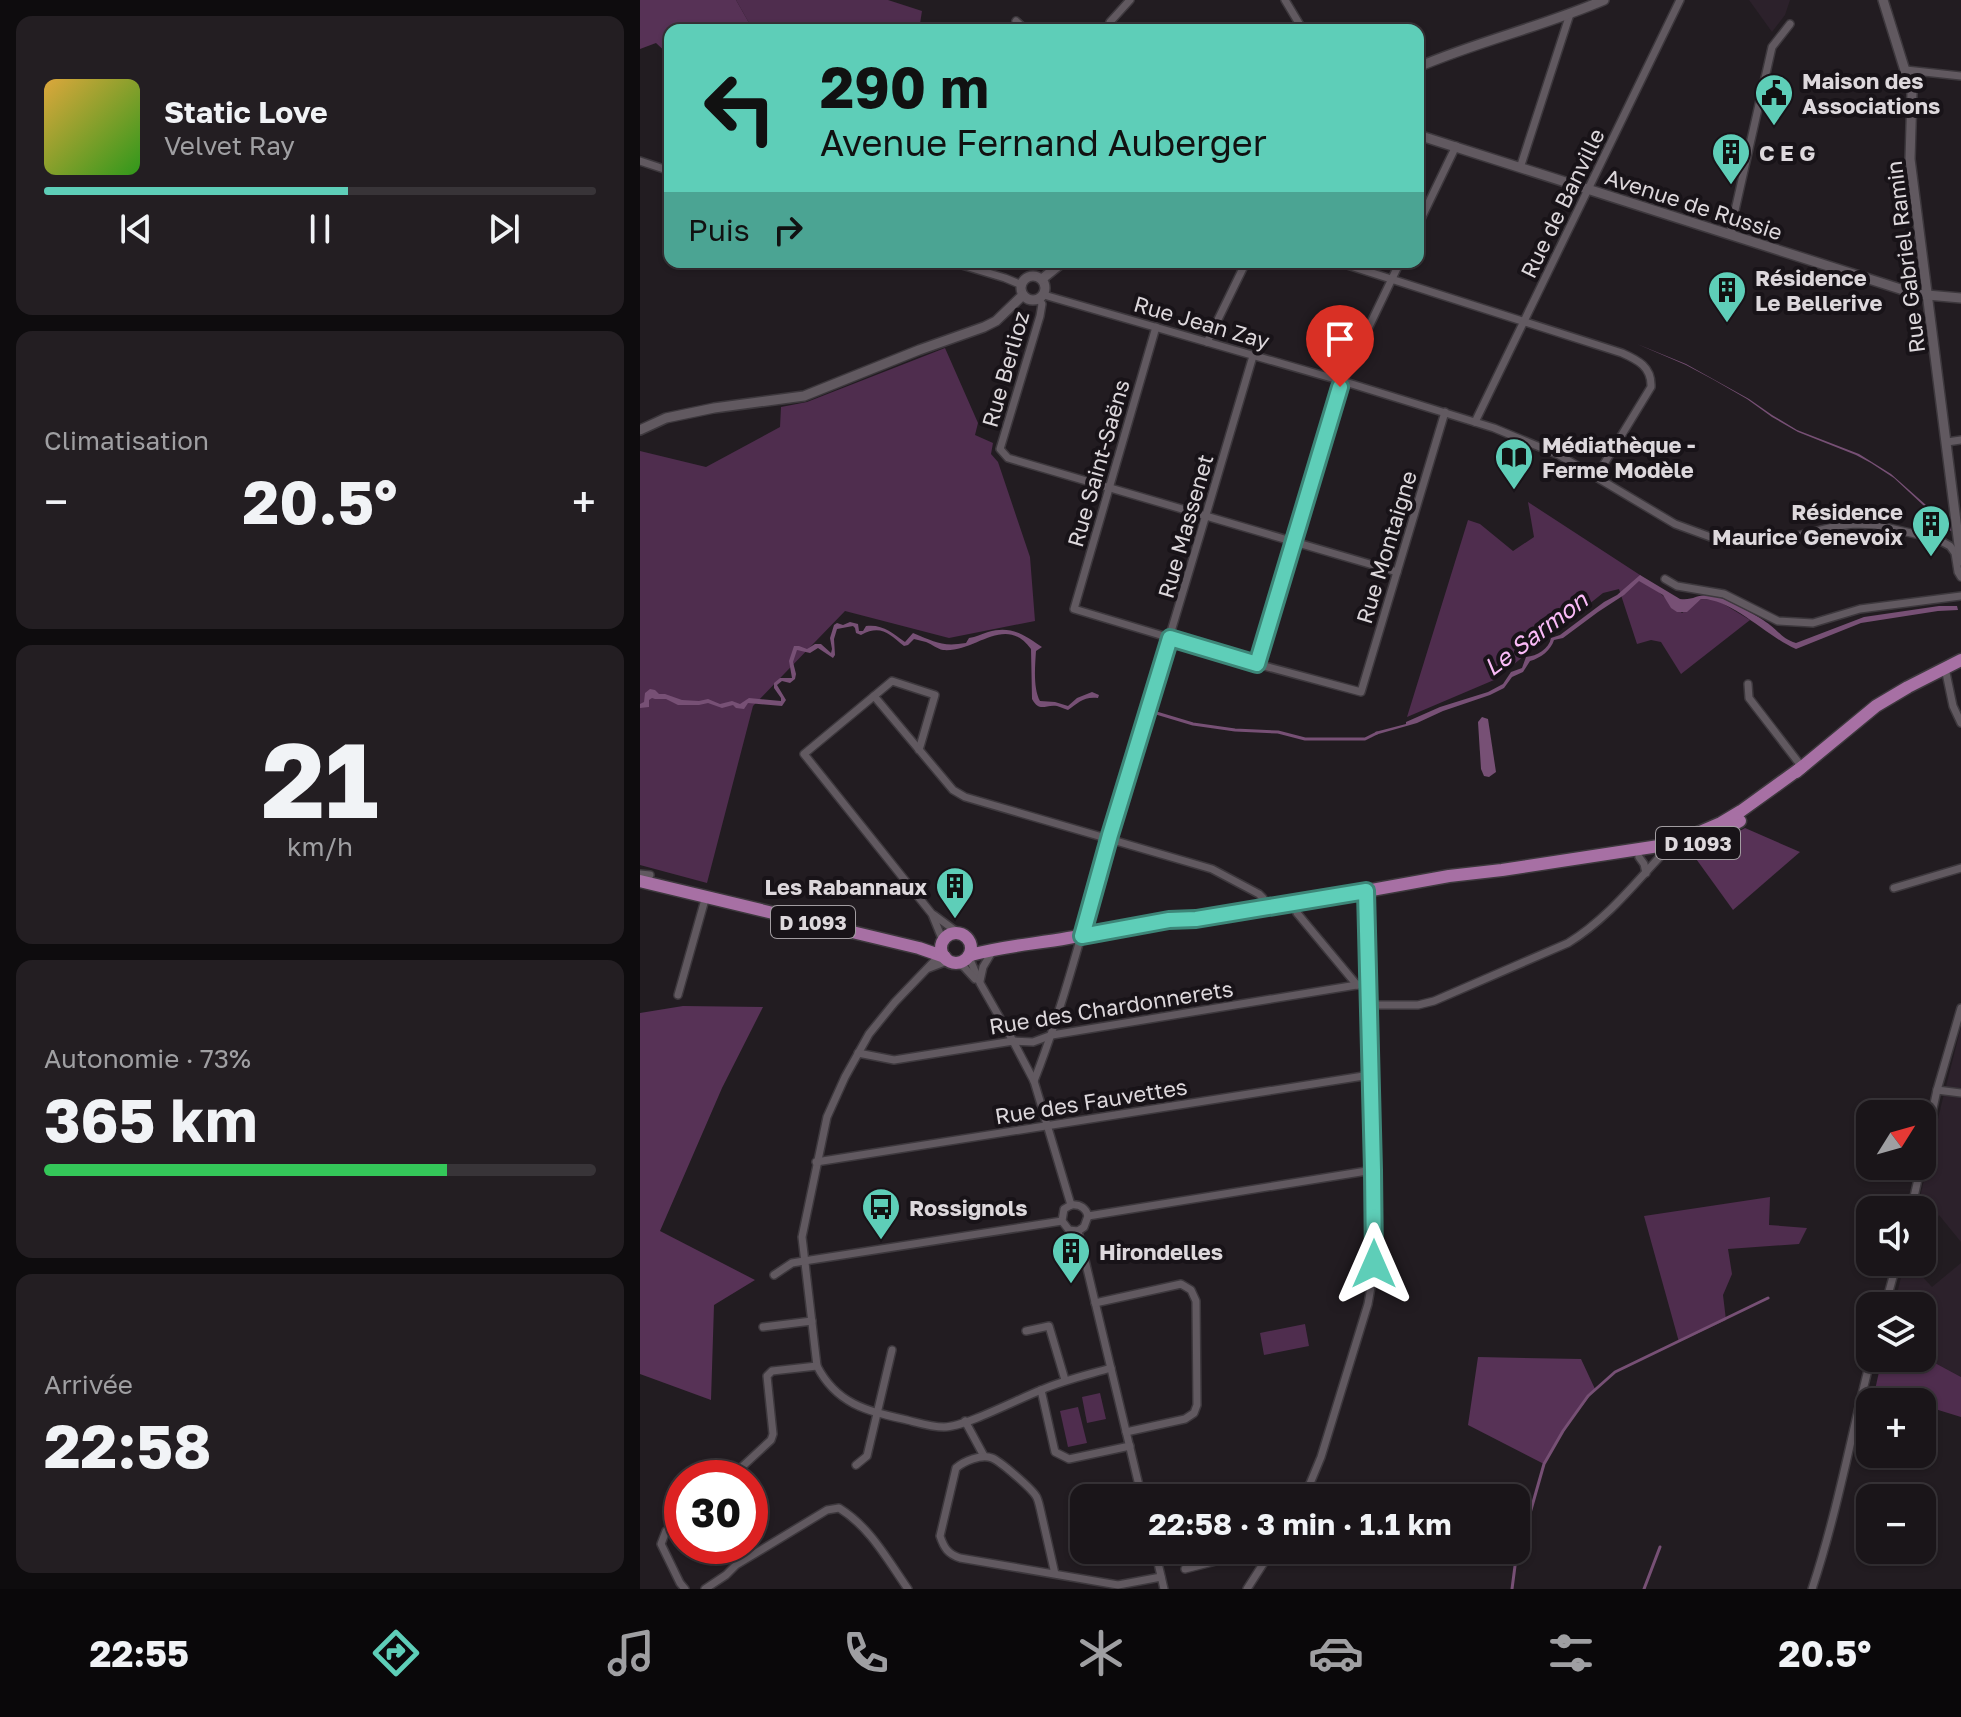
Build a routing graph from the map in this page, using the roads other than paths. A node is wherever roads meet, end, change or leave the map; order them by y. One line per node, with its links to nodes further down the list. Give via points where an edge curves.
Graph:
1 (1130, 0): 9 (street)
2 (1285, 0): 10 (street)
3 (1604, 0): 6 (street)
4 (1680, 0): 20 (street, Rue de Banville)
5 (1883, 0): 13 (street, Rue Gabriel Ramin)
6 (1570, 14): 12 (street); 18 (street)
7 (1016, 21): 8 (street)
8 (1019, 24)
9 (1110, 24)
10 (1299, 24)
11 (1790, 24): 22 (street, via 1772,47)
12 (1424, 65)
13 (1906, 70): 14 (street); 31 (street, Rue Gabriel Ramin, via 1913,109 1910,159)
14 (1961, 76)
15 (1424, 137): 16 (street, Avenue de Russie)
16 (1456, 146): 18 (street, Avenue de Russie); 21 (street)
17 (640, 161): 19 (street)
18 (1520, 168): 20 (street, Avenue de Russie)
19 (664, 169)
20 (1588, 189): 22 (street, Avenue de Russie); 34 (street, Rue de Banville)
21 (1424, 213)
22 (1733, 235): 31 (street, Avenue de Russie)
23 (972, 268): 30 (street)
24 (1056, 268): 28 (street)
25 (1243, 268): 36 (street)
26 (1357, 268): 29 (street)
27 (1397, 268): 29 (street)
28 (1042, 279): 30 (street, via 1031,276); 32 (street)
29 (1392, 279): 34 (street); 38 (street)
30 (1023, 290): 32 (street, via 1029,299); 41 (street, via 984,327 804,396 714,408 666,418)
31 (1927, 295): 33 (street, Avenue de Russie); 43 (street, Rue Gabriel Ramin)
32 (1042, 297): 35 (street, Rue Jean Zay); 45 (street, Rue Berlioz, via 1000,449 1008,458)
33 (1961, 298)
34 (1525, 321): 40 (street, Rue de Banville); 44 (street, via 1637,360 1652,377 1651,387)
35 (1156, 327): 36 (street, Rue Jean Zay); 45 (street, Rue Saint-Saëns)
36 (1207, 342): 37 (street, Rue Jean Zay)
37 (1253, 356): 38 (street, Rue Jean Zay); 46 (street, Rue Massenet)
38 (1342, 381): 39 (street, Rue Jean Zay); 49 (street)
39 (1445, 412): 40 (street, Rue Jean Zay); 51 (street, Rue Montaigne)
40 (1475, 422): 44 (street, Rue Jean Zay, via 1559,455)
41 (640, 430)
42 (1961, 440): 43 (street)
43 (1947, 442): 47 (street, Rue Gabriel Ramin)
44 (1596, 477): 48 (street, Rue Jean Zay, via 1675,524 1716,539 1769,543 1855,524)
45 (1108, 487): 46 (street); 55 (street, Rue Saint-Saëns, via 1074,609)
46 (1206, 516): 49 (street); 55 (street, Rue Massenet)
47 (1958, 536): 48 (street, Rue Jean Zay); 50 (street, Rue Gabriel Ramin)
48 (1937, 539): 52 (street, via 1955,553)
49 (1294, 542): 51 (street); 57 (street)
50 (1961, 561)
51 (1397, 572): 57 (street, Rue Montaigne, via 1361,692)
52 (1961, 577)
53 (1665, 579): 54 (street, via 1690,590 1724,594 1778,621 1813,623 1860,609)
54 (1961, 596)
55 (1170, 638): 57 (street); 64 (street, Rue Massenet)
56 (1961, 660): 58 (main road, D 1093)
57 (1257, 664)
58 (1945, 668): 61 (street); 63 (main road, D 1093, via 1876,706)
59 (1748, 684): 63 (street, via 1749,698)
60 (874, 696): 62 (street); 62 (street, via 892,681 935,695); 77 (street, via 804,754)
61 (1961, 723)
62 (919, 750): 64 (street, via 965,797)
63 (1802, 767): 65 (main road, D 1093, via 1721,823); 66 (main road, D 1093, via 1726,830)
64 (1109, 840): 76 (street, via 1212,869 1259,894); 79 (street, Rue Massenet)
65 (1672, 844): 66 (street); 68 (main road, D 1093)
66 (1662, 854): 67 (main road, D 1093); 70 (street)
67 (1639, 857): 68 (main road, D 1093); 70 (street)
68 (1571, 860): 73 (main road, D 1093)
69 (1961, 868): 72 (street)
70 (1646, 873): 89 (street, via 1599,921 1568,943 1434,1001)
71 (643, 876): 74 (main road, D 1093)
72 (1894, 888)
73 (1366, 891): 75 (main road, D 1093); 86 (street)
74 (706, 896): 81 (main road, D 1093); 88 (street)
75 (1294, 903): 76 (main road, D 1093); 87 (street)
76 (1265, 907): 79 (main road, D 1093)
77 (932, 914): 78 (street); 83 (street)
78 (957, 932): 82 (main road); 83 (main road, via 946,936)
79 (1082, 936): 80 (main road, D 1093); 91 (street, Rue Massenet)
80 (997, 947): 82 (main road, D 1093, via 978,945); 85 (street, via 983,967)
81 (919, 948): 83 (main road, D 1093); 84 (street)
82 (970, 951): 83 (main road, via 962,962); 85 (street)
83 (946, 955): 84 (street); 85 (street)
84 (927, 969): 93 (street)
85 (980, 983): 92 (street)
86 (1369, 983): 87 (street, Rue des Chardonnerets); 89 (street)
87 (1357, 985): 91 (street, Rue des Chardonnerets)
88 (678, 995)
89 (1369, 1005): 94 (street)
90 (1961, 1008): 96 (street)
91 (1052, 1035): 92 (street, Rue des Chardonnerets, via 1033,1042); 95 (street, Rue Massenet)
92 (1013, 1041): 93 (street, Rue des Chardonnerets, via 894,1060); 95 (street)
93 (858, 1053): 100 (street, via 827,1117)
94 (1370, 1075): 99 (street, Rue des Fauvettes); 101 (street)
95 (1034, 1081): 99 (street)
96 (1937, 1090): 97 (street); 98 (street)
97 (1961, 1093)
98 (1935, 1100)
99 (1049, 1126): 100 (street, Rue des Fauvettes); 102 (street)
100 (816, 1162): 106 (street, via 802,1237)
101 (1373, 1170): 103 (street); 126 (street, via 1374,1270 1368,1304)
102 (1071, 1205): 103 (street, via 1084,1208); 104 (street, via 1064,1209)
103 (1088, 1216): 105 (street)
104 (1062, 1221): 105 (street); 106 (street)
105 (1078, 1231): 108 (street)
106 (804, 1261): 107 (street); 109 (street)
107 (774, 1275)
108 (1095, 1303): 114 (street); 120 (street, via 1181,1284 1196,1301 1194,1413)
109 (812, 1321): 110 (street); 113 (street)
110 (763, 1327)
111 (1026, 1331): 116 (street, via 1049,1326)
112 (892, 1350): 118 (street)
113 (817, 1366): 118 (street, via 834,1391); 123 (street, via 769,1373 773,1434)
114 (1111, 1368): 116 (street); 120 (street)
115 (1867, 1372): 139 (street)
116 (1065, 1380): 117 (street)
117 (1041, 1390): 119 (street); 121 (street, via 1055,1452 1069,1459)
118 (877, 1413): 119 (street, via 945,1427); 124 (street, via 867,1456)
119 (965, 1421): 122 (street)
120 (1126, 1432): 121 (street)
121 (1130, 1446): 125 (street)
122 (984, 1456): 132 (street, via 994,1458 1037,1497); 132 (street, via 956,1468 940,1536 943,1547 960,1558)
123 (749, 1460)
124 (856, 1465)
125 (1139, 1484)
126 (1310, 1484)
127 (671, 1564): 134 (street)
128 (1158, 1564): 133 (street)
129 (1204, 1564): 131 (street)
130 (1262, 1564): 138 (street)
131 (1185, 1569)
132 (1055, 1574): 133 (street, via 1118,1585)
133 (1161, 1577): 137 (street)
134 (685, 1589)
135 (705, 1589): 136 (street, via 833,1508 872,1537)
136 (908, 1589)
137 (1164, 1589)
138 (1247, 1589)
139 (1812, 1589)

